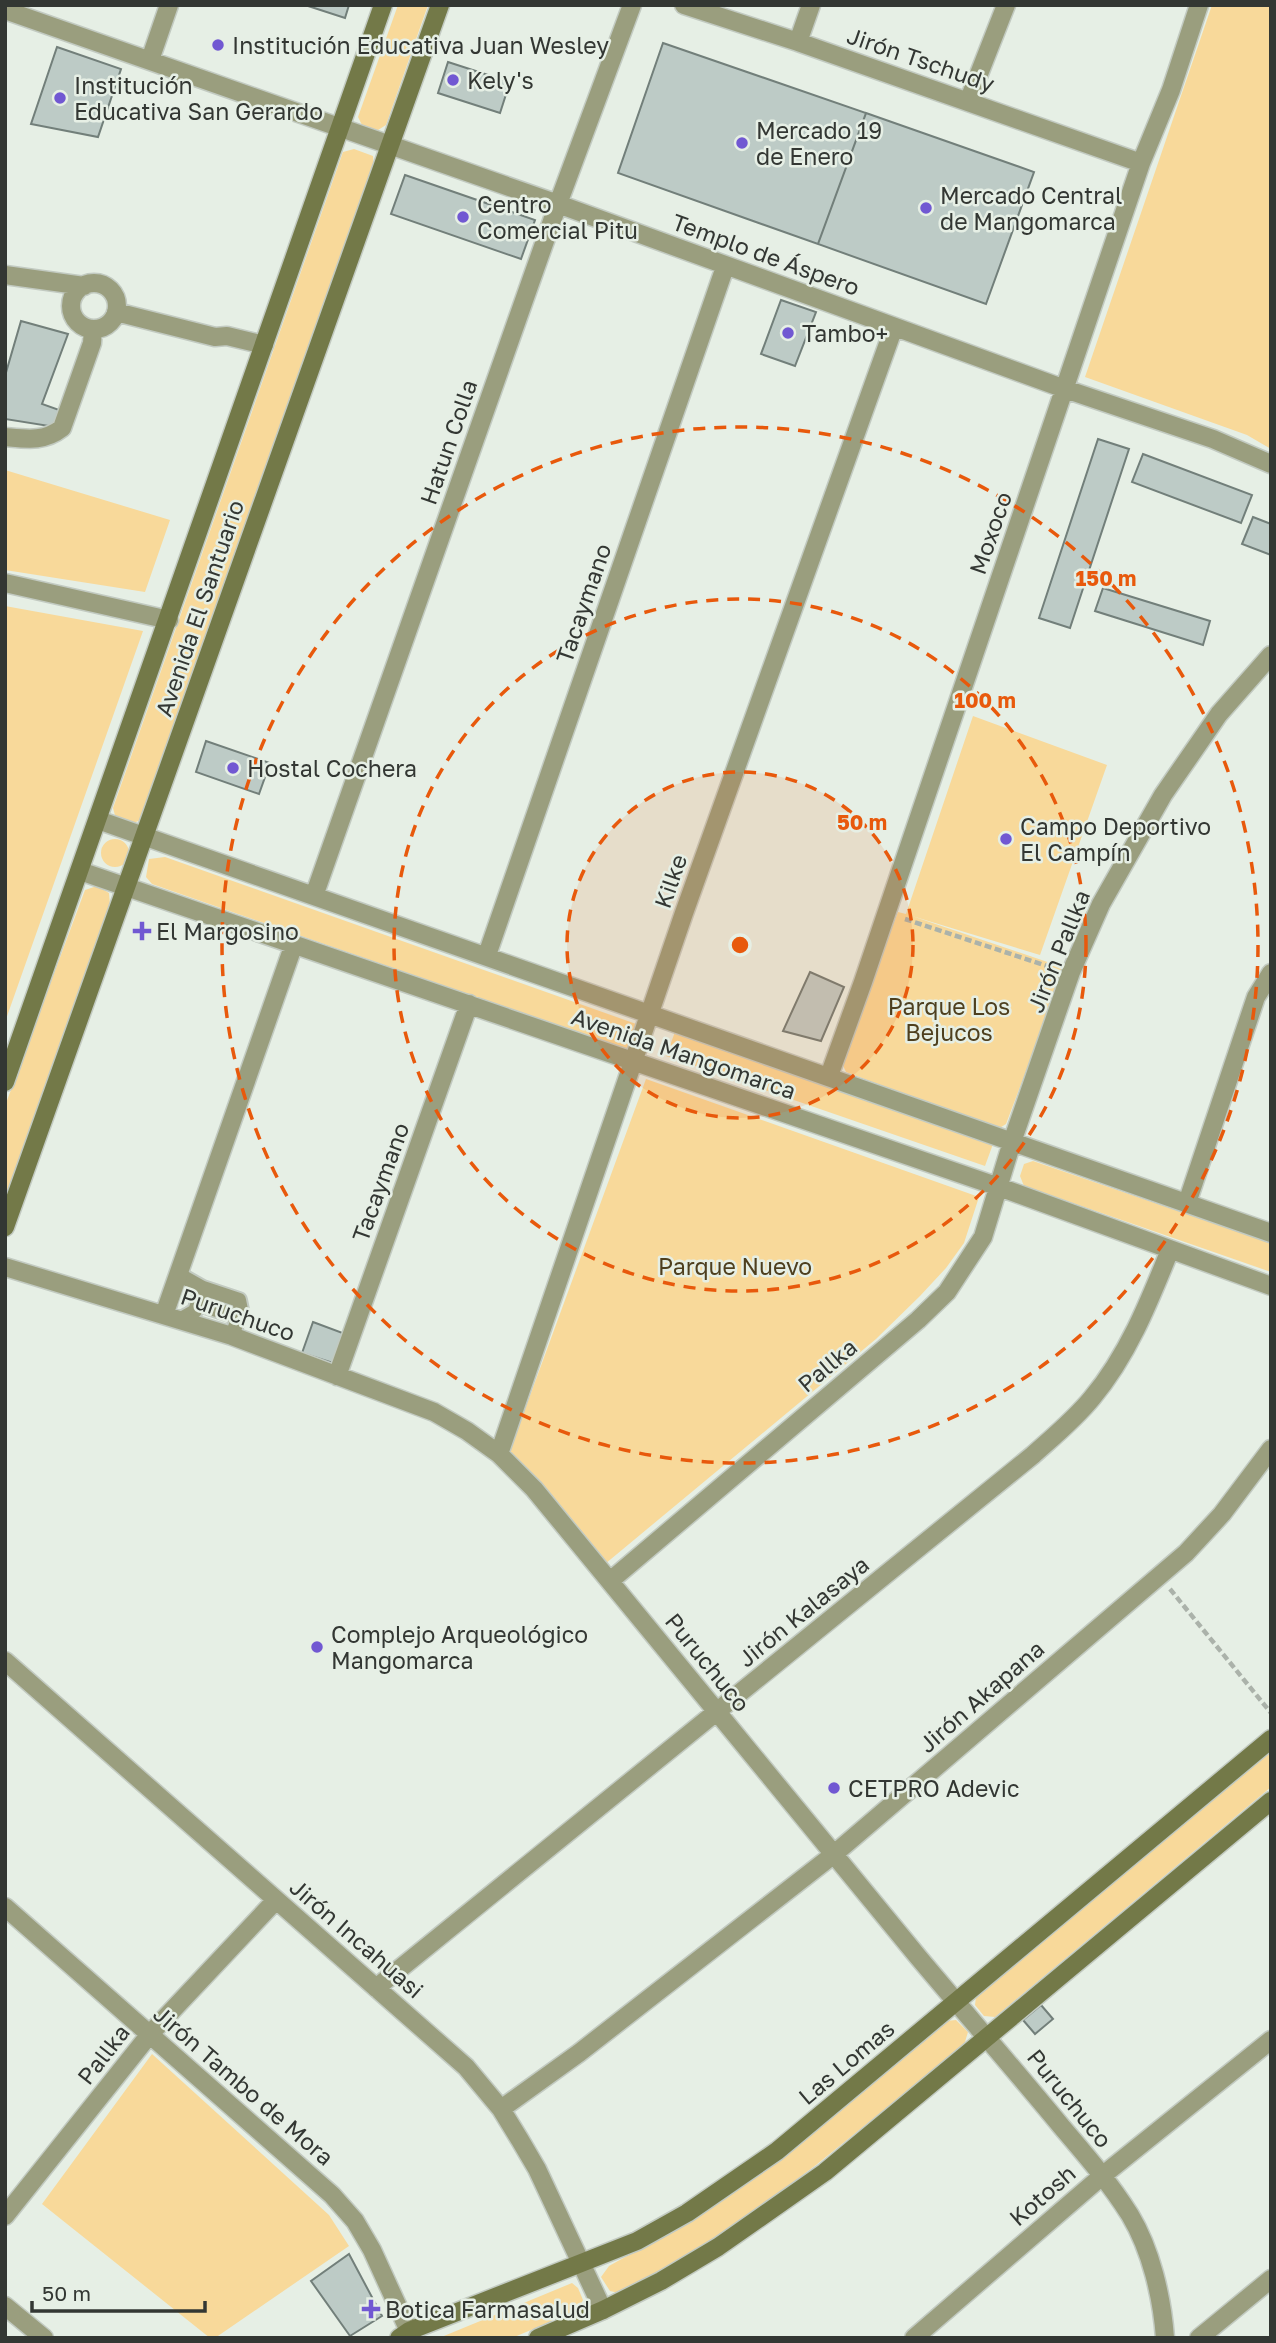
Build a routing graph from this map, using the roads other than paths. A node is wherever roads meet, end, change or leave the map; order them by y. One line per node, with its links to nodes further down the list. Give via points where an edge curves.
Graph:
1 (169, 5): 11 (street)
2 (383, 5): 13 (street, Avenida El Santuario)
3 (440, 5): 14 (street, Avenida El Santuario)
4 (632, 5): 16 (street, Hatun Colla)
5 (684, 5): 10 (street, Jirón Tschudy)
6 (811, 5): 10 (street)
7 (1006, 5): 12 (street)
8 (1199, 5): 15 (street, Moxoco)
9 (5, 10): 11 (street, Templo de Áspero)
10 (799, 42): 12 (street, Jirón Tschudy)
11 (150, 61): 13 (street, Templo de Áspero)
12 (968, 102): 15 (street, Jirón Tschudy)
13 (340, 128): 14 (street, Templo de Áspero); 23 (street, Avenida El Santuario)
14 (389, 145): 16 (street, Templo de Áspero); 31 (street, Avenida El Santuario)
15 (1141, 163): 24 (street, Moxoco)
16 (558, 204): 17 (street, Templo de Áspero); 34 (street, Hatun Colla)
17 (725, 267): 21 (street, Templo de Áspero); 36 (street, Tacaymano)
18 (9, 280): 19 (street)
19 (84, 286): 20 (street, via 106,286 116,298); 22 (street, via 74,296 72,311 79,324)
20 (117, 309): 22 (street, via 108,324); 23 (street, via 215,337)
21 (894, 327): 24 (street, Templo de Áspero); 39 (street, Kilke)
22 (93, 329): 25 (street, via 93,343 62,428 51,437)
23 (264, 345): 28 (street, Avenida El Santuario)
24 (1065, 389): 26 (street, Templo de Áspero, via 1213,439); 41 (street, Moxoco)
25 (5, 437)
26 (1271, 464)
27 (5, 583): 28 (street)
28 (169, 620): 30 (street, Avenida El Santuario)
29 (1271, 655): 43 (street, Jirón Pallka, via 1219,714 1163,795 1101,904 1071,972)
30 (98, 820): 31 (street, Avenida Mangomarca); 32 (street, Avenida El Santuario)
31 (145, 835): 33 (street, Avenida El Santuario); 34 (street, Avenida Mangomarca)
32 (80, 871): 33 (street, Avenida Mangomarca); 42 (street, Avenida El Santuario)
33 (125, 886): 35 (street, Avenida Mangomarca); 46 (street, Avenida El Santuario)
34 (314, 896): 36 (street, Avenida Mangomarca)
35 (294, 944): 38 (street, Avenida Mangomarca); 50 (street)
36 (487, 955): 39 (street, Avenida Mangomarca)
37 (1271, 973): 45 (street, via 1256,997)
38 (469, 1004): 40 (street, Avenida Mangomarca); 57 (street, Tacaymano)
39 (652, 1013): 40 (street, Kilke); 41 (street, Avenida Mangomarca)
40 (633, 1061): 44 (street, Avenida Mangomarca); 59 (street, Kilke)
41 (829, 1076): 43 (street, Avenida Mangomarca)
42 (5, 1082)
43 (1012, 1142): 44 (street, Pallka); 45 (street, Avenida Mangomarca)
44 (999, 1187): 48 (street, Avenida Mangomarca); 60 (street, Pallka, via 983,1237 947,1292)
45 (1188, 1203): 47 (street, Avenida Mangomarca)
46 (5, 1227)
47 (1271, 1233)
48 (1170, 1250): 51 (street, Avenida Mangomarca); 62 (street, Jirón Kalasaya, via 1114,1368 1082,1408 1033,1455)
49 (5, 1267): 54 (street, Puruchuco)
50 (178, 1274): 52 (lane); 54 (street)
51 (1271, 1286)
52 (203, 1288): 53 (lane); 55 (lane, via 239,1300)
53 (199, 1304): 54 (lane, via 195,1311); 55 (lane)
54 (172, 1317): 56 (street, Puruchuco)
55 (238, 1317): 56 (lane)
56 (232, 1336): 57 (street, Puruchuco)
57 (337, 1376): 59 (street, Puruchuco, via 435,1412)
58 (1271, 1449): 65 (street, Jirón Akapana, via 1186,1553)
59 (499, 1454): 60 (street, Puruchuco)
60 (610, 1581): 62 (street, Puruchuco)
61 (5, 1661): 66 (street, Jirón Incahuasi)
62 (717, 1712): 65 (street, Puruchuco); 68 (street, Jirón Kalasaya)
63 (1271, 1739): 69 (street, Las Lomas)
64 (1271, 1801): 71 (street)
65 (834, 1855): 69 (street, Puruchuco); 73 (street, Jirón Akapana)
66 (276, 1900): 68 (street, Jirón Incahuasi); 70 (street, Pallka)
67 (7, 1914): 70 (street, Jirón Tambo de Mora)
68 (376, 1988): 73 (street, Jirón Incahuasi, via 466,2067)
69 (956, 2002): 71 (street, Puruchuco); 76 (street, Las Lomas, via 777,2151 729,2185 638,2241)
70 (150, 2034): 75 (street, Pallka); 80 (street, Jirón Tambo de Mora, via 332,2195 355,2221 372,2250)
71 (987, 2035): 74 (street, Puruchuco); 79 (street, via 776,2208 661,2281)
72 (1271, 2040): 74 (street, Kotosh)
73 (501, 2109): 76 (street, Jirón Incahuasi, via 537,2169)
74 (1102, 2176): 83 (street, Kotosh); 84 (street, Puruchuco, via 1131,2216 1145,2249)
75 (5, 2216)
76 (581, 2264): 79 (street, Jirón Incahuasi); 80 (street, Las Lomas)
77 (1271, 2279): 85 (street)
78 (5, 2306): 81 (street)
79 (603, 2310): 82 (street)
80 (404, 2334)
81 (44, 2338)
82 (538, 2338)
83 (914, 2338)
84 (1165, 2338)
85 (1199, 2338)

